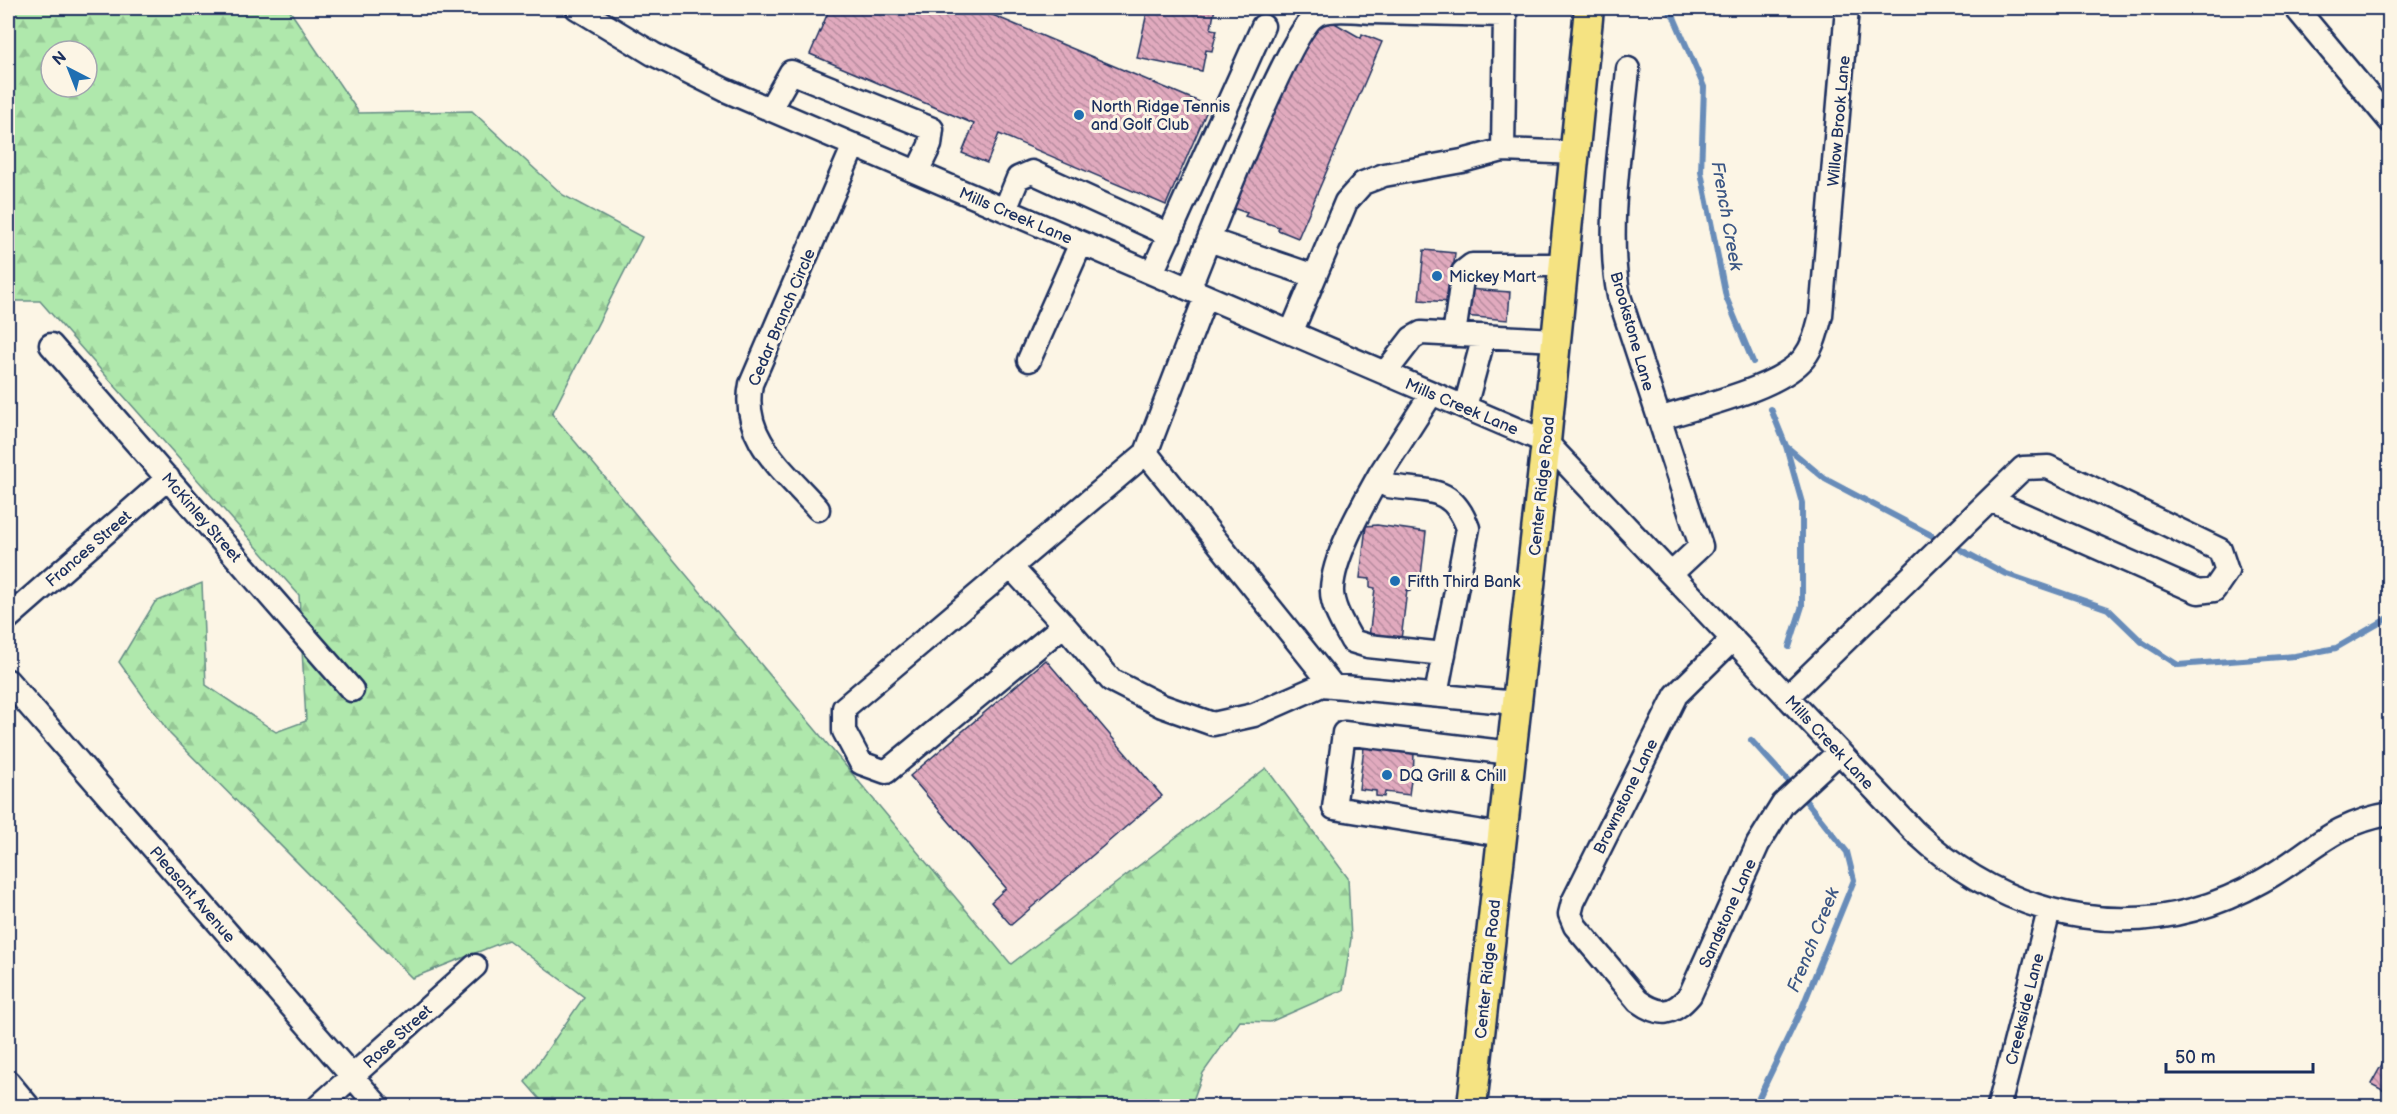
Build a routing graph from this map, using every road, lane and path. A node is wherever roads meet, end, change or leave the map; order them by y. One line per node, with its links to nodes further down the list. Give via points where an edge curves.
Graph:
1 (578, 8): 7 (street, Mills Creek Lane, via 653,54)
2 (1589, 8): 11 (main road, Center Ridge Road)
3 (1846, 8): 30 (street, Willow Brook Lane, via 1821,315 1815,338 1803,358 1786,374 1765,385)
4 (2296, 8): 8 (street)
5 (1263, 26): 14 (street)
6 (1629, 69): 30 (street, Brookstone Lane, via 1613,268)
7 (770, 109): 9 (street, Mills Creek Lane); 12 (street, via 791,72 911,119 932,129 930,145)
8 (2390, 121)
9 (854, 145): 12 (street, Mills Creek Lane); 36 (street, Cedar Branch Circle, via 751,384 748,400 755,433)
10 (1503, 150): 11 (street); 15 (street, via 1504,15 1324,12 1315,15 1298,36); 19 (street, via 1363,183 1346,202)
11 (1575, 153): 17 (main road, Center Ridge Road)
12 (917, 172): 13 (street, Mills Creek Lane)
13 (1005, 210): 14 (street, via 1018,178 1032,172); 16 (street, Mills Creek Lane)
14 (1170, 235): 18 (street)
15 (1209, 240): 19 (street); 20 (street)
16 (1081, 243): 18 (street, Mills Creek Lane); 26 (street)
17 (1564, 265): 22 (street, via 1472,265 1463,272); 24 (main road, Center Ridge Road)
18 (1152, 273): 20 (street, Mills Creek Lane)
19 (1314, 276): 21 (street)
20 (1198, 293): 21 (street, Mills Creek Lane); 32 (street)
21 (1291, 333): 27 (street, Mills Creek Lane)
22 (1454, 335): 23 (street); 27 (street, via 1421,333 1412,338)
23 (1484, 336): 24 (street); 29 (street)
24 (1557, 340): 31 (main road, Center Ridge Road)
25 (51, 345): 34 (street, McKinley Street)
26 (1029, 360)
27 (1385, 373): 28 (street, Mills Creek Lane)
28 (1432, 393): 29 (street, Mills Creek Lane); 33 (street)
29 (1465, 407): 31 (street, Mills Creek Lane)
30 (1659, 419): 38 (street, Brookstone Lane, via 1701,546)
31 (1546, 442): 38 (street, Mills Creek Lane); 48 (main road, Center Ridge Road)
32 (1146, 453): 37 (street); 44 (street)
33 (1380, 474): 42 (street, via 1388,486 1448,495 1462,511 1468,528); 42 (street, via 1358,513 1338,562 1331,590 1339,618 1352,641)
34 (168, 478): 39 (street, Frances Street); 45 (street, McKinley Street)
35 (1990, 500): 35 (street, via 2198,592 2214,590 2227,571 2220,550 2048,467 2023,468); 47 (street)
36 (818, 509)
37 (1011, 567): 40 (street); 40 (street, via 844,708 844,731 861,763 886,771)
38 (1671, 574): 41 (street, Mills Creek Lane)
39 (8, 618)
40 (1064, 625): 44 (street, via 1111,680 1162,706 1213,724 1254,715 1322,685)
41 (1733, 639): 47 (street, Mills Creek Lane); 54 (street, Brownstone Lane, via 1676,695 1573,902 1570,914 1575,926)
42 (1444, 654): 46 (street)
43 (8, 681): 56 (street, Pleasant Avenue)
44 (1333, 686): 46 (street)
45 (352, 690)
46 (1436, 695): 48 (street)
47 (1787, 697): 49 (street, Mills Creek Lane)
48 (1517, 703): 50 (main road, Center Ridge Road)
49 (1839, 752): 53 (street, Mills Creek Lane, via 1952,865 1994,890); 54 (street, Sandstone Lane, via 1783,804 1758,844 1690,995 1680,1006 1666,1012 1652,1010 1638,1001)
50 (1511, 753): 52 (main road, Center Ridge Road); 52 (street, via 1344,733 1334,808)
51 (2390, 814): 53 (street, Mills Creek Lane, via 2346,826 2264,880 2196,909 2123,920)
52 (1502, 835): 61 (main road, Center Ridge Road)
53 (2049, 910): 62 (street, Creekside Lane)
54 (1607, 963)
55 (475, 966): 56 (street, Rose Street)
56 (352, 1077): 59 (street, Rose Street); 60 (street, Pleasant Avenue)
57 (8, 1082): 58 (street)
58 (28, 1107)
59 (319, 1107)
60 (378, 1107)
61 (1472, 1107)
62 (1999, 1107)

